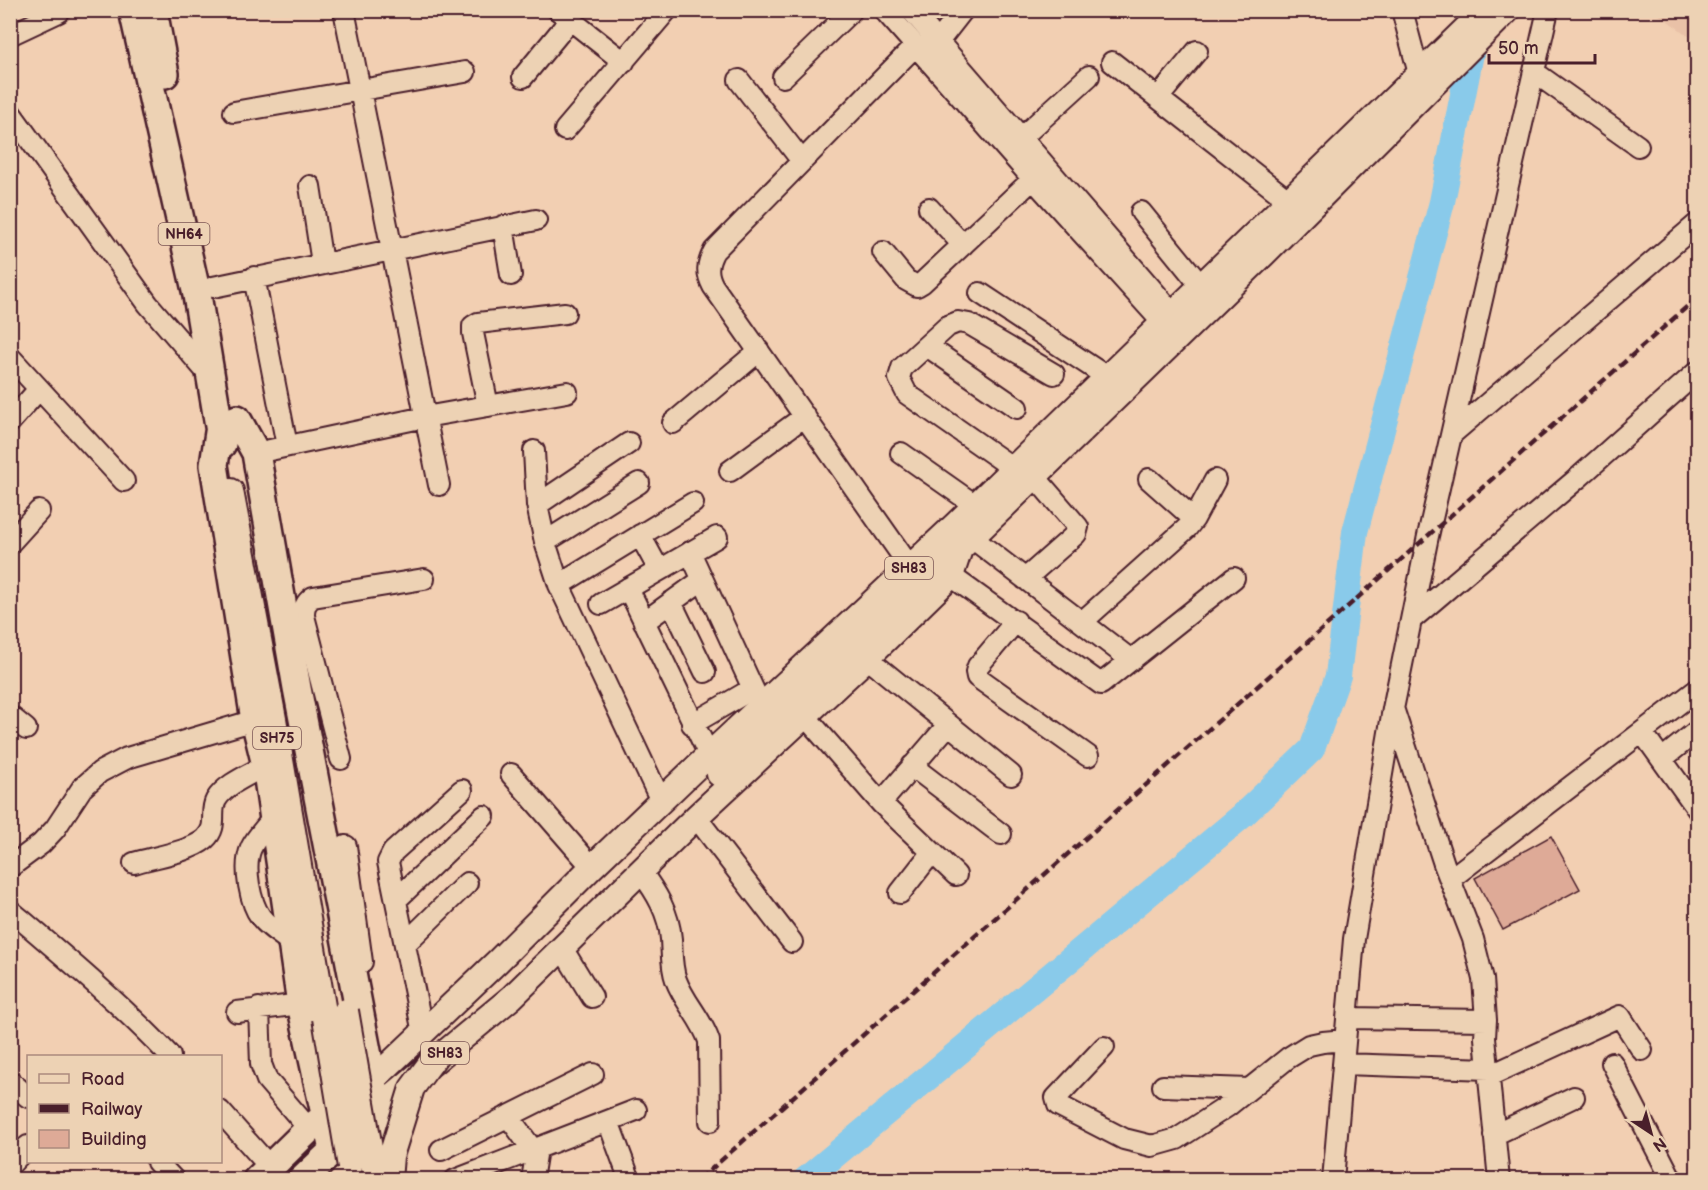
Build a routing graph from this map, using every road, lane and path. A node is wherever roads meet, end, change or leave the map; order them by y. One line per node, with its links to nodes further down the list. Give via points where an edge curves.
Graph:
1 (133, 10): 60 (highway, NH64, via 197,295)
2 (153, 10): 51 (highway, NH64)
3 (344, 10): 28 (street)
4 (667, 10): 19 (street)
5 (852, 10): 26 (street)
6 (884, 10): 16 (street)
7 (911, 10): 15 (street)
8 (963, 10): 15 (street)
9 (1402, 10): 23 (street)
10 (1548, 10): 22 (street)
11 (58, 12): 14 (street)
12 (566, 14): 19 (street); 25 (street)
13 (1495, 16): 18 (main road, SH83)
14 (10, 35)
15 (938, 42): 33 (street)
16 (915, 46): 35 (street); 36 (street)
17 (1197, 51): 29 (street)
18 (1448, 58): 23 (main road, SH83); 54 (main road, SH83)
19 (624, 62): 32 (street)
20 (1112, 62): 29 (street)
21 (465, 72): 28 (street)
22 (1534, 72): 34 (street); 71 (street)
23 (1419, 74): 38 (main road, SH83)
24 (1089, 76): 33 (street)
25 (523, 77)
26 (783, 77)
27 (738, 80): 35 (street)
28 (359, 89): 30 (street); 45 (street)
29 (1158, 98): 38 (street)
30 (234, 111)
31 (10, 112): 60 (street, via 148,304)
32 (565, 130)
33 (1021, 138): 54 (street)
34 (1638, 146)
35 (802, 160): 56 (street, via 714,251 707,266 713,286)
36 (1033, 179): 44 (street); 54 (street)
37 (310, 186): 47 (street)
38 (1288, 200): 50 (main road, SH83)
39 (929, 208): 44 (street)
40 (1141, 212): 50 (street)
41 (536, 220): 43 (street)
42 (1698, 223): 71 (street)
43 (502, 226): 45 (street); 48 (street)
44 (963, 245): 46 (street, via 917,286 906,280)
45 (392, 249): 47 (street); 67 (street)
46 (883, 252)
47 (322, 263): 49 (street)
48 (511, 275)
49 (254, 277): 51 (street); 73 (street)
50 (1201, 286): 54 (main road, SH83)
51 (213, 287): 69 (highway, NH64)
52 (980, 293): 61 (street)
53 (565, 313): 64 (street, via 473,326)
54 (1175, 326): 61 (main road, SH83); 79 (main road, SH83)
55 (927, 346): 59 (street, via 948,326 958,322 969,324); 65 (street); 77 (street, via 902,369 899,378 907,394)
56 (759, 351): 66 (street); 70 (street)
57 (10, 357): 62 (street)
58 (1698, 371): 107 (street)
59 (1054, 374)
60 (211, 377): 69 (highway, NH64)
61 (1107, 377): 77 (main road, SH83)
62 (39, 388): 68 (street); 82 (street)
63 (567, 392): 64 (street)
64 (488, 406): 67 (street)
65 (1017, 408)
66 (805, 416): 78 (street); 96 (street)
67 (425, 417): 73 (street); 84 (street)
68 (10, 422)
69 (228, 422): 76 (highway, NH64); 120 (highway, via 214,465)
70 (673, 423)
71 (1452, 434): 107 (street)
72 (629, 443): 86 (street)
73 (287, 446): 76 (street)
74 (534, 451): 86 (street)
75 (901, 453): 87 (street)
76 (241, 457): 114 (highway); 159 (main road, SH75)
77 (1013, 468): 87 (main road, SH83)
78 (730, 471)
79 (1035, 477): 94 (main road, SH83); 101 (street, via 1078,527 1076,534)
80 (1149, 479): 89 (street)
81 (1215, 480): 89 (street)
82 (124, 481)
83 (639, 483): 92 (street)
84 (439, 485)
85 (693, 503): 90 (street)
86 (537, 505): 92 (street)
87 (975, 505): 96 (main road, SH83)
88 (39, 511): 93 (street)
89 (1194, 519): 110 (street)
90 (640, 535): 97 (street); 103 (street)
91 (717, 537): 95 (street)
92 (545, 542): 103 (street)
93 (10, 543)
94 (966, 544): 98 (main road, SH83); 101 (street); 193 (main road, bridge, via 881,613 465,1022 412,1088 391,1156)
95 (690, 552): 97 (street); 102 (street)
96 (910, 567): 116 (main road, SH83)
97 (659, 570): 104 (street)
98 (951, 576): 108 (street); 111 (main road, SH83)
99 (1234, 578): 112 (street)
100 (424, 579): 114 (street, via 313,597 307,602 304,616)
101 (1025, 579): 110 (street)
102 (702, 580): 105 (street); 116 (street)
103 (559, 585): 135 (street)
104 (628, 588): 106 (street); 109 (street)
105 (671, 602): 109 (street); 113 (street)
106 (601, 604)
107 (1412, 619): 117 (street)
108 (1016, 621): 112 (street, via 1101,684); 127 (street, via 978,666 977,677)
109 (644, 622): 121 (street)
110 (1082, 622): 112 (street)
111 (867, 658): 119 (main road, SH83); 122 (street)
112 (1131, 660)
113 (705, 672)
114 (309, 684): 128 (street); 159 (highway)
115 (1698, 689): 125 (street)
116 (756, 698): 121 (street); 126 (main road, SH83)
117 (1393, 709): 148 (street); 161 (street, via 1354,939)
118 (10, 716): 123 (street)
119 (805, 716): 136 (street); 139 (main road, SH83)
120 (255, 720): 130 (highway); 144 (street, via 127,758 100,772 82,788 41,844)
121 (692, 724): 126 (street)
122 (948, 725): 131 (street); 133 (street)
123 (26, 729)
124 (1698, 730): 129 (street)
125 (1642, 732): 129 (street); 148 (street)
126 (709, 755): 135 (main road, SH83)
127 (1088, 756)
128 (341, 759)
129 (1662, 759): 137 (street)
130 (266, 765): 143 (street, via 224,790 215,801 214,826 205,838 192,846); 157 (highway)
131 (912, 766): 136 (street); 140 (street)
132 (511, 774): 145 (street)
133 (1011, 775)
134 (462, 790): 151 (street, via 389,857)
135 (661, 801): 145 (main road, SH83)
136 (881, 803): 142 (street)
137 (1698, 810)
138 (484, 816): 151 (street)
139 (696, 817): 146 (main road, SH83); 153 (street)
140 (1001, 834)
141 (346, 846): 159 (street, via 363,971)
142 (932, 852): 147 (street); 150 (street)
143 (134, 863)
144 (10, 867)
145 (592, 867): 163 (main road, SH83)
146 (641, 872): 155 (main road, SH83); 183 (street, via 668,920 673,973 709,1041)
147 (956, 875)
148 (1450, 879): 162 (street, via 1484,979)
149 (467, 884): 154 (street)
150 (900, 892)
151 (396, 900): 154 (street)
152 (10, 910): 167 (street, via 74,964)
153 (792, 942)
154 (405, 944): 163 (street)
155 (562, 948): 156 (street); 178 (main road, SH83, via 512,997)
156 (592, 997)
157 (301, 1004): 158 (street); 184 (highway)
158 (259, 1008): 160 (street); 184 (street, via 261,1064 267,1080)
159 (342, 1010): 173 (highway); 193 (main road, SH75, bridge)
160 (237, 1012)
161 (1347, 1017): 162 (street); 164 (street)
162 (1486, 1020): 170 (street)
163 (423, 1033): 173 (main road, SH83)
164 (1345, 1040): 169 (street); 175 (street, via 1309,1045)
165 (1104, 1047): 175 (street, via 1056,1098 1064,1109 1124,1139 1152,1146 1177,1139)
166 (1642, 1050): 170 (street, via 1620,1016)
167 (169, 1055)
168 (1612, 1063): 201 (street)
169 (1343, 1064): 170 (street); 199 (street)
170 (1488, 1072): 185 (street)
171 (593, 1074): 181 (street)
172 (10, 1081): 176 (street)
173 (372, 1081): 178 (highway); 184 (highway)
174 (1163, 1086): 175 (street)
175 (1249, 1089)
176 (27, 1096)
177 (1574, 1097): 185 (street)
178 (378, 1108): 188 (highway); 193 (street)
179 (636, 1110): 182 (street)
180 (222, 1114): 192 (street)
181 (508, 1116): 187 (street); 189 (street)
182 (608, 1121): 187 (street); 194 (street)
183 (710, 1121)
184 (317, 1123): 188 (highway); 192 (highway)
185 (1494, 1135): 200 (street)
186 (27, 1147): 191 (street)
187 (535, 1149): 197 (street); 198 (street)
188 (333, 1150): 196 (highway)
189 (441, 1150)
190 (159, 1163): 195 (street)
191 (10, 1165)
192 (264, 1173)
193 (377, 1175)
194 (628, 1175)
195 (174, 1179)
196 (302, 1179)
197 (455, 1179)
198 (532, 1179)
199 (1333, 1179)
200 (1498, 1179)
201 (1672, 1179)

